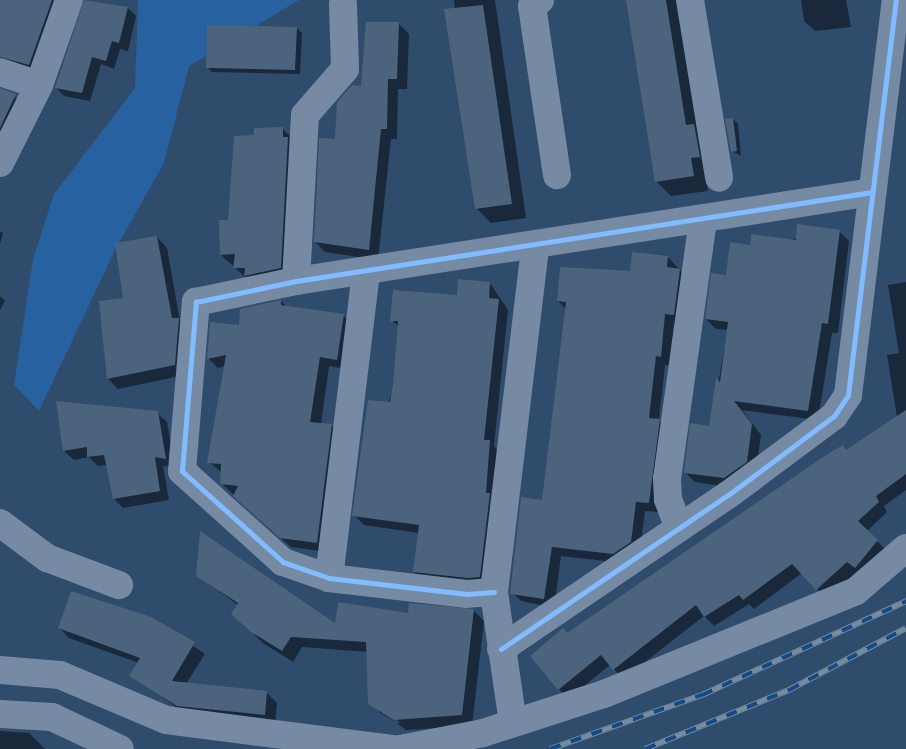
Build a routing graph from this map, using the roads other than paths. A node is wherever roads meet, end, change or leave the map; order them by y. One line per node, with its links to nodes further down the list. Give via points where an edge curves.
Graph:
1 (69, 0): 7 (street)
2 (540, 0): 9 (street, via 532,6)
3 (690, 0): 10 (street)
4 (896, 0): 11 (street)
5 (343, 4): 15 (street, via 344,68 305,115)
6 (0, 72): 7 (street)
7 (39, 85): 8 (street)
8 (0, 163)
9 (557, 176)
10 (719, 178)
11 (872, 192): 12 (street); 17 (street, via 848,395 834,416)
12 (703, 219): 13 (street); 17 (street, via 668,478 668,499)
13 (535, 246): 14 (street); 21 (street)
14 (366, 271): 15 (street); 19 (street)
15 (296, 281): 19 (street, via 196,302 182,471 283,562)
16 (0, 523): 20 (street, via 47,558)
17 (679, 528): 22 (street)
18 (906, 548): 25 (street, via 856,591 826,605 604,694)
19 (329, 578): 21 (street, via 468,594)
20 (119, 585)
21 (494, 592): 22 (street)
22 (501, 649): 25 (street)
23 (0, 670): 27 (street, via 60,674 166,720)
24 (0, 714): 26 (street, via 52,717)
25 (514, 723): 28 (street)
26 (120, 749)
27 (392, 749)
28 (400, 749)

